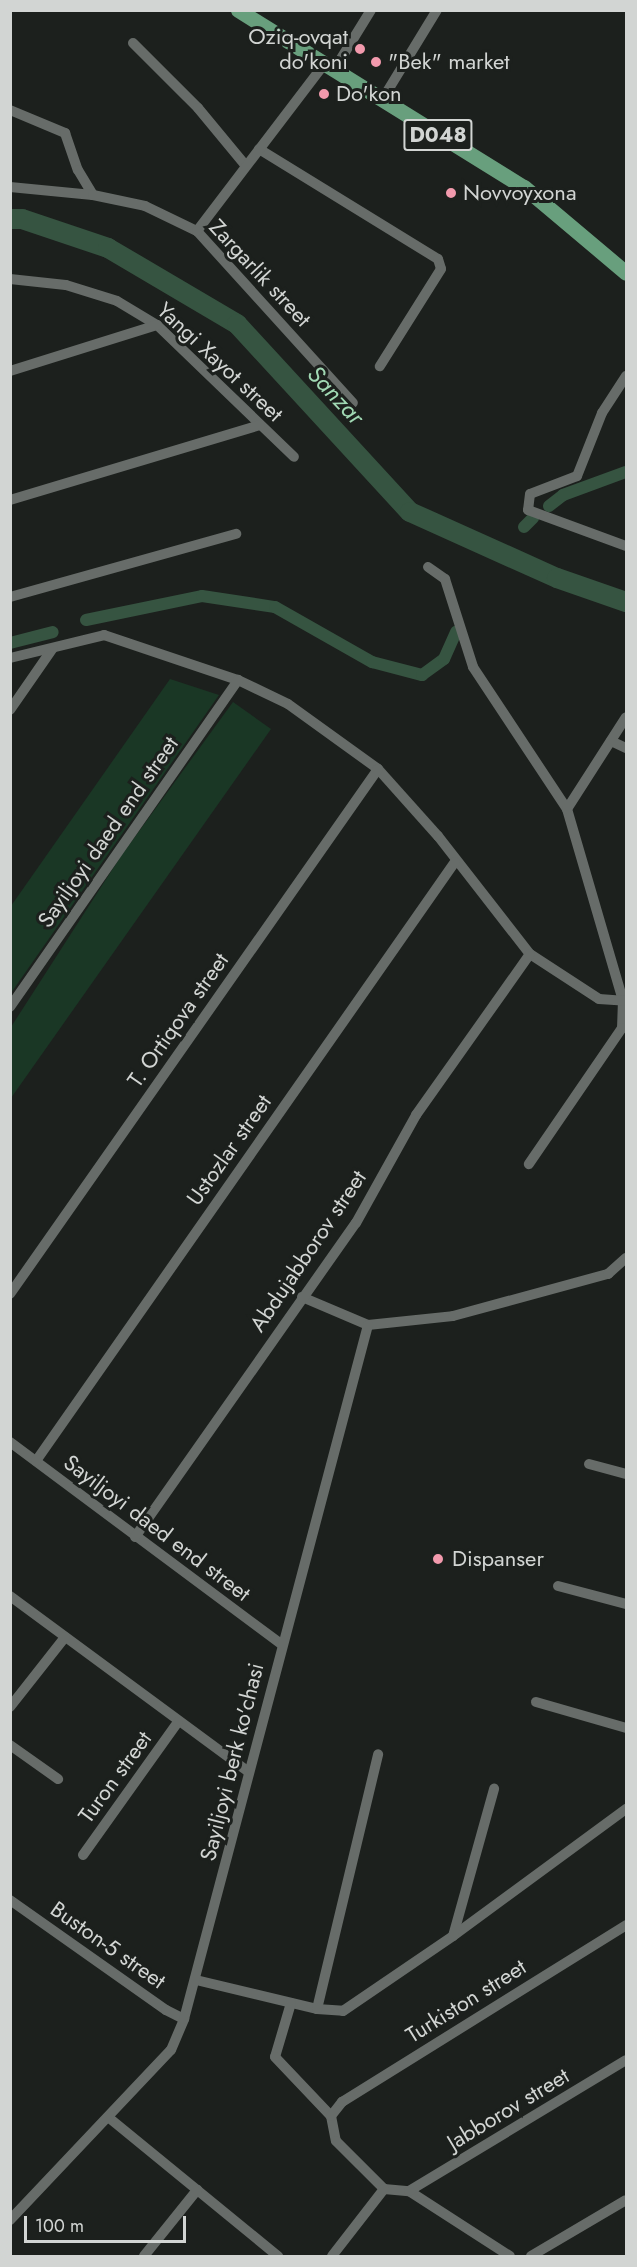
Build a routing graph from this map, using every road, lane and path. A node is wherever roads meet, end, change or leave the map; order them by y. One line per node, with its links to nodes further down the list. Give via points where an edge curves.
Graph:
1 (238, 10): 5 (main road, D048)
2 (370, 10): 5 (street)
3 (437, 10): 6 (street)
4 (133, 43): 9 (street, via 198,108)
5 (329, 67): 6 (main road, D048); 8 (street)
6 (382, 100): 13 (main road, D048, via 524,187)
7 (10, 110): 11 (street, via 65,132 78,170)
8 (259, 149): 9 (street); 16 (street, via 438,260 441,269)
9 (246, 166): 12 (street)
10 (10, 187): 11 (street, Zargarlik street)
11 (93, 195): 12 (street, Zargarlik street, via 145,206)
12 (197, 231): 19 (street, Zargarlik street)
13 (627, 273)
14 (10, 279): 15 (street, Yangi Xayot street, via 66,285 117,302)
15 (157, 325): 17 (street); 20 (street, Yangi Xayot street)
16 (380, 366)
17 (10, 371)
18 (627, 376): 24 (street, via 602,413 577,476 530,494 528,510)
19 (353, 403)
20 (260, 425): 21 (street, Yangi Xayot street); 22 (street)
21 (294, 457)
22 (10, 500)
23 (236, 534): 26 (street)
24 (627, 546)
25 (428, 567): 35 (street, via 445,579 473,667)
26 (10, 597)
27 (53, 648): 28 (street); 29 (street, via 104,635); 30 (street)
28 (10, 658)
29 (238, 680): 34 (street, via 288,704); 39 (street, Sayiljoyi daed end street)
30 (10, 710)
31 (627, 717): 32 (street)
32 (611, 741): 33 (street); 35 (street)
33 (627, 748)
34 (378, 769): 36 (street, via 438,836); 42 (street, T. Ortiqova street)
35 (567, 809): 38 (street)
36 (454, 862): 37 (street); 46 (street, Ustozlar street)
37 (530, 954): 38 (street, via 599,999); 43 (street, Abdujabborov street, via 416,1115 356,1223)
38 (625, 1000): 40 (street, via 622,1028)
39 (10, 1007)
40 (529, 1164)
41 (627, 1258): 44 (street, via 608,1274 453,1316)
42 (10, 1294)
43 (302, 1297): 44 (street); 49 (street, Abdujabborov street)
44 (368, 1325): 54 (street, Sayiljoyi berk ko'chasi)
45 (10, 1442): 46 (street, Sayiljoyi daed end street)
46 (36, 1461): 49 (street, Sayiljoyi daed end street)
47 (589, 1464): 48 (street)
48 (627, 1474)
49 (135, 1537): 54 (street, Sayiljoyi daed end street)
50 (558, 1586): 52 (street)
51 (10, 1596): 53 (street, Turon street)
52 (627, 1604)
53 (65, 1637): 56 (street); 57 (street, Turon street)
54 (282, 1646): 61 (street, Sayiljoyi berk ko'chasi)
55 (536, 1702): 58 (street)
56 (10, 1707)
57 (178, 1722): 61 (street, Turon street); 65 (street, Turon street)
58 (627, 1728)
59 (10, 1745): 62 (street, Turon street)
60 (378, 1754): 71 (street)
61 (249, 1772): 69 (street, Sayiljoyi berk ko'chasi)
62 (58, 1779)
63 (494, 1789): 68 (street)
64 (627, 1809): 68 (street)
65 (83, 1855)
66 (10, 1900): 72 (street, Buston-5 street)
67 (627, 1925): 74 (street, Turkiston street, via 342,2102)
68 (453, 1936): 71 (street, via 343,2011)
69 (196, 1980): 70 (street); 72 (street, Sayiljoyi berk ko'chasi)
70 (291, 2003): 71 (street); 74 (street, via 275,2057)
71 (317, 2009)
72 (184, 2019): 75 (street, Sayiljoyi berk ko'chasi, via 171,2050)
73 (627, 2060): 78 (street, Jabborov street)
74 (331, 2116): 76 (street, via 336,2141)
75 (108, 2117): 77 (street); 80 (street, Sayiljoyi berk ko'chasi)
76 (384, 2188): 78 (street); 83 (street)
77 (197, 2190): 81 (street); 82 (street)
78 (409, 2191): 84 (street)
79 (627, 2200): 85 (street)
80 (10, 2220)
81 (144, 2256)
82 (278, 2256)
83 (332, 2256)
84 (510, 2256)
85 (531, 2256)

